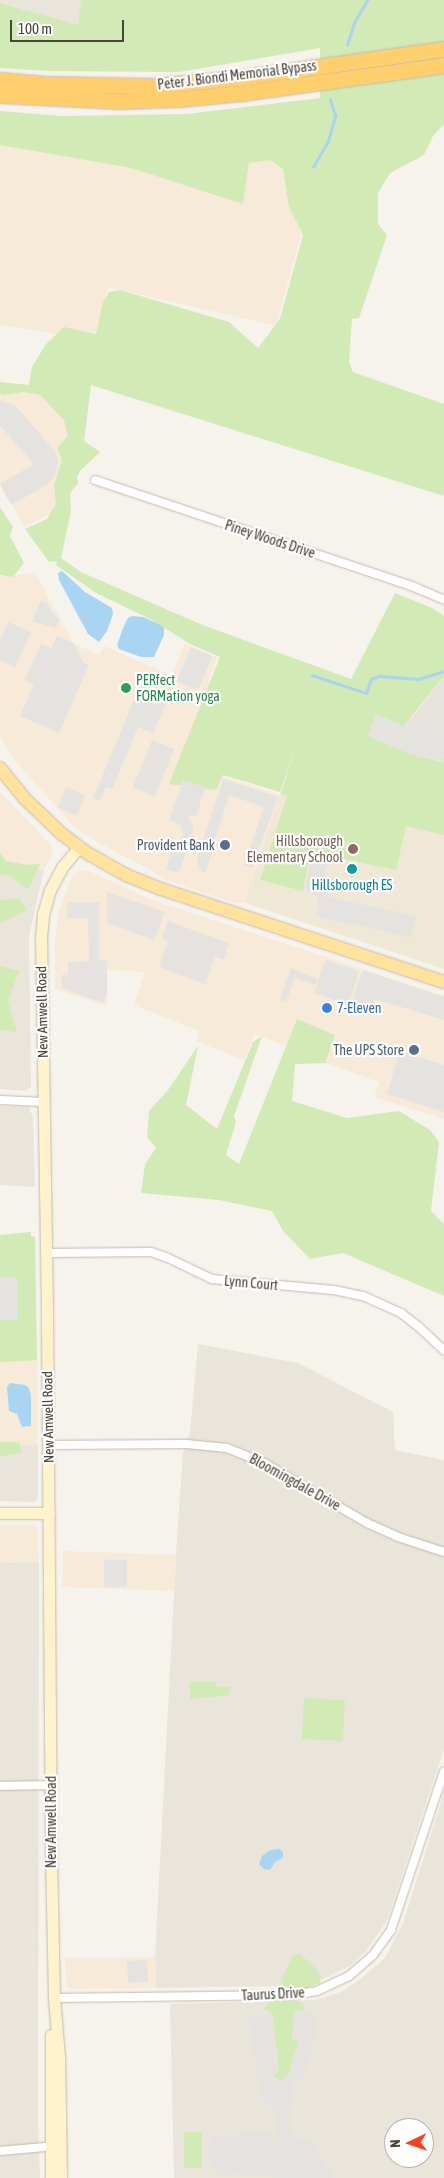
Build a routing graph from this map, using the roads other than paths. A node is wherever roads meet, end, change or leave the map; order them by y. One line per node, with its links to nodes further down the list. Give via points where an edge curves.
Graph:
1 (442, 49): 3 (highway, Peter J. Biondi Memorial Bypass, via 239,78 154,86)
2 (444, 65): 4 (highway, Peter J. Biondi Memorial Bypass, via 180,99 119,101)
3 (0, 80)
4 (0, 95)
5 (95, 480): 6 (street, Piney Woods Drive, via 414,587)
6 (444, 600)
7 (0, 768): 8 (main road, via 24,798)
8 (79, 846): 9 (main road, via 126,875); 11 (street, New Amwell Road, via 50,890 42,923)
9 (444, 982)
10 (0, 1100): 11 (street)
11 (44, 1102): 12 (street, New Amwell Road)
12 (46, 1254): 13 (street, Lynn Court, via 151,1252 212,1279 334,1290 363,1296 400,1313); 14 (street, New Amwell Road)
13 (444, 1350)
14 (48, 1445): 16 (street, New Amwell Road); 17 (street, Bloomingdale Drive, via 187,1444 227,1448 264,1463 375,1527)
15 (0, 1513): 16 (street)
16 (49, 1513): 19 (street, New Amwell Road)
17 (444, 1552)
18 (444, 1772): 21 (street, Taurus Drive, via 391,1930 373,1955 349,1976 317,1991 292,1995)
19 (51, 1785): 20 (street); 21 (street, New Amwell Road)
20 (0, 1786)
21 (54, 1998): 22 (street, New Amwell Road, via 59,2057)
22 (56, 2146): 23 (street); 24 (street, New Amwell Road); 25 (street, New Amwell Road)
23 (0, 2151)
24 (51, 2178)
25 (61, 2178)

